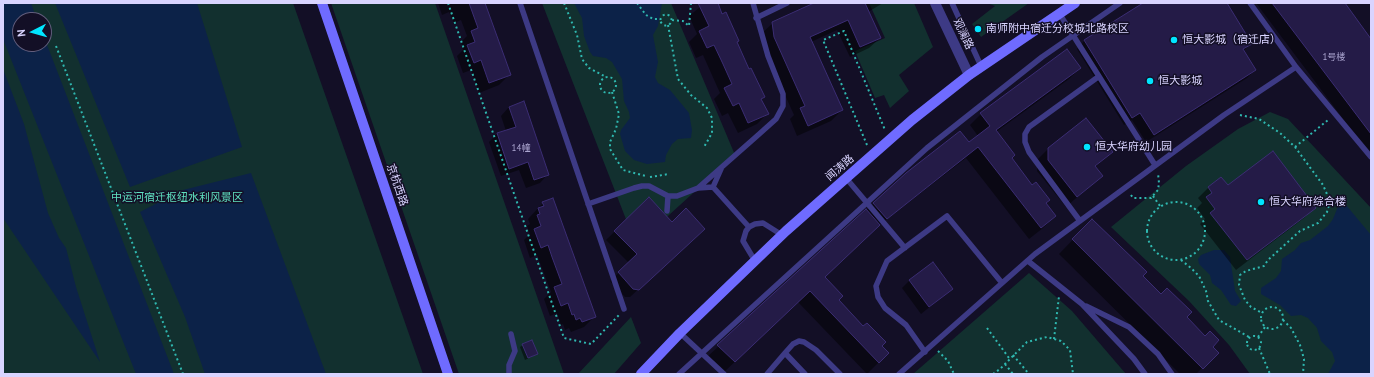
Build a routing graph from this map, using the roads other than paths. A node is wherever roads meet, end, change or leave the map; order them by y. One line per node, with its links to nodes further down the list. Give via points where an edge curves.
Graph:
1 (322, 3): 41 (street, 京杭西路)
2 (520, 3): 25 (lane)
3 (753, 3): 11 (lane)
4 (786, 3): 11 (lane)
5 (935, 3): 15 (street, 观澜路)
6 (952, 3): 13 (lane)
7 (1074, 3): 10 (street, 闻涛路)
8 (1120, 3): 12 (lane)
9 (1250, 3): 14 (lane)
10 (1059, 13): 12 (lane); 13 (street, 闻涛路)
11 (756, 18): 19 (lane, via 783,94 783,106 776,119)
12 (1072, 36): 16 (lane); 24 (lane, via 927,148)
13 (981, 66): 15 (street, 闻涛路)
14 (1296, 66): 17 (lane); 18 (lane)
15 (969, 74): 20 (street, 闻涛路)
16 (1098, 77): 18 (lane); 27 (lane, via 1029,127 1025,134 1029,152)
17 (1371, 157)
18 (1155, 166): 27 (lane)
19 (722, 167): 21 (lane); 22 (lane)
20 (846, 178): 24 (lane); 29 (street, 闻涛路)
21 (713, 187): 22 (lane); 28 (lane)
22 (698, 188): 23 (lane, via 677,196)
23 (668, 196): 25 (lane, via 649,186 642,186); 26 (lane)
24 (866, 202): 30 (lane); 38 (lane)
25 (588, 204): 35 (lane)
26 (667, 211)
27 (1080, 221): 31 (lane)
28 (749, 227): 29 (lane, via 763,223); 32 (lane, via 743,241)
29 (782, 235): 32 (street, 闻涛路)
30 (905, 248): 33 (lane, via 947,216); 39 (lane, via 887,260 876,286 878,297 885,308 906,325)
31 (1028, 260): 33 (lane); 34 (lane)
32 (755, 261): 36 (street, 闻涛路)
33 (1002, 283): 39 (lane)
34 (1082, 304): 50 (lane); 51 (lane, via 1129,327 1158,354)
35 (624, 309)
36 (680, 333): 38 (lane); 43 (street, 闻涛路)
37 (511, 334): 42 (lane, via 515,351 511,357)
38 (701, 352): 44 (lane); 45 (lane)
39 (925, 352): 49 (lane)
40 (785, 353): 46 (lane); 47 (lane); 48 (lane, via 793,344 804,342)
41 (448, 374)
42 (509, 374)
43 (641, 374)
44 (679, 374)
45 (724, 374)
46 (767, 374)
47 (805, 374)
48 (840, 374)
49 (899, 374)
50 (1145, 374)
51 (1172, 374)

